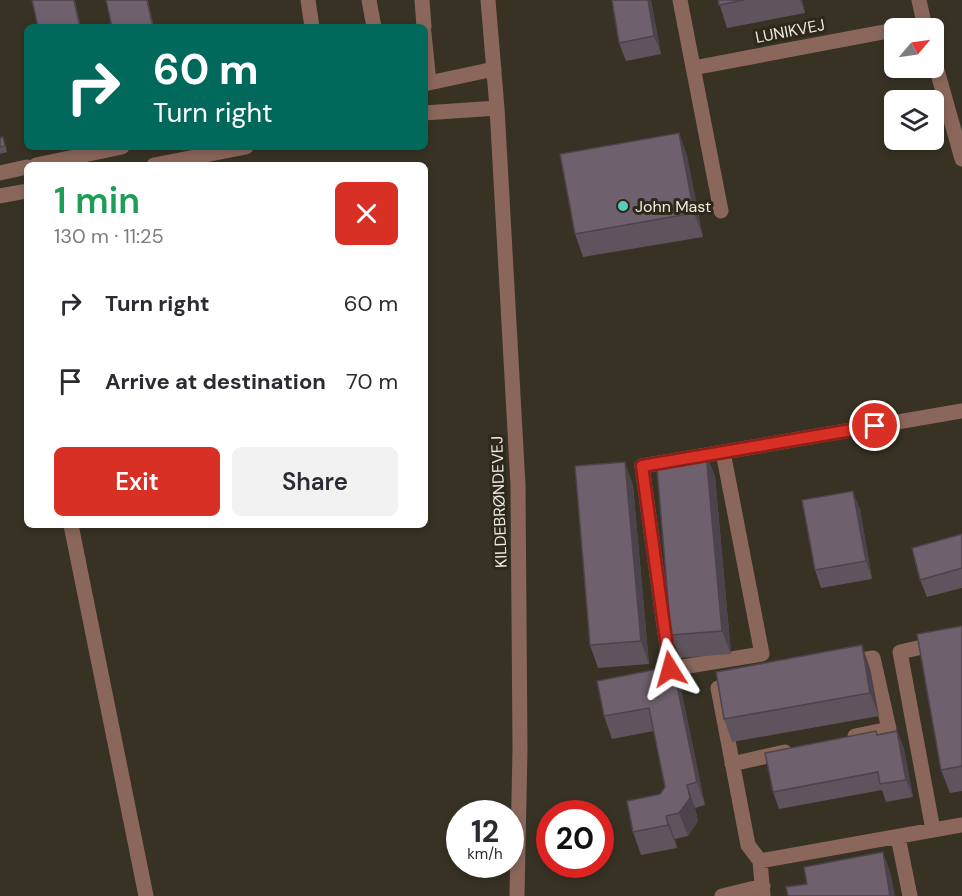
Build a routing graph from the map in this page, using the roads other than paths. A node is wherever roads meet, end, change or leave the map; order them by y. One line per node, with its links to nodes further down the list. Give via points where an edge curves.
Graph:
1 (308, 0): 8 (street)
2 (369, 0): 9 (street)
3 (422, 0): 10 (street)
4 (488, 0): 13 (street, KILDEBRØNDEVEJ)
5 (680, 0): 12 (street)
6 (918, 0): 7 (street)
7 (923, 18)
8 (312, 24)
9 (373, 24)
10 (424, 24)
11 (884, 32): 12 (street, LUNIKVEJ)
12 (693, 68): 28 (street)
13 (494, 69): 15 (street); 16 (street, KILDEBRØNDEVEJ)
14 (940, 78): 18 (street)
15 (428, 83)
16 (497, 108): 17 (street); 44 (street, KILDEBRØNDEVEJ, via 518,485)
17 (428, 113)
18 (959, 135): 21 (street)
19 (108, 150): 22 (street)
20 (231, 150): 23 (street)
21 (962, 159)
22 (50, 162)
23 (169, 162)
24 (24, 168): 25 (street)
25 (0, 172)
26 (24, 192): 27 (street)
27 (0, 196)
28 (721, 211)
29 (962, 411): 30 (street)
30 (723, 452): 30 (street, via 642,466 670,669 762,654)
31 (72, 528): 43 (street)
32 (962, 638): 39 (street, via 900,652)
33 (829, 666): 35 (street, via 873,658 889,729)
34 (751, 681): 37 (street, via 718,688)
35 (844, 739)
36 (799, 749): 37 (street)
37 (732, 764): 41 (street, via 748,845)
38 (962, 825): 39 (street)
39 (933, 830): 40 (street)
40 (898, 837): 41 (street); 46 (street)
41 (760, 861): 42 (street)
42 (763, 891): 45 (street)
43 (146, 896)
44 (517, 896)
45 (722, 896)
46 (910, 896)

